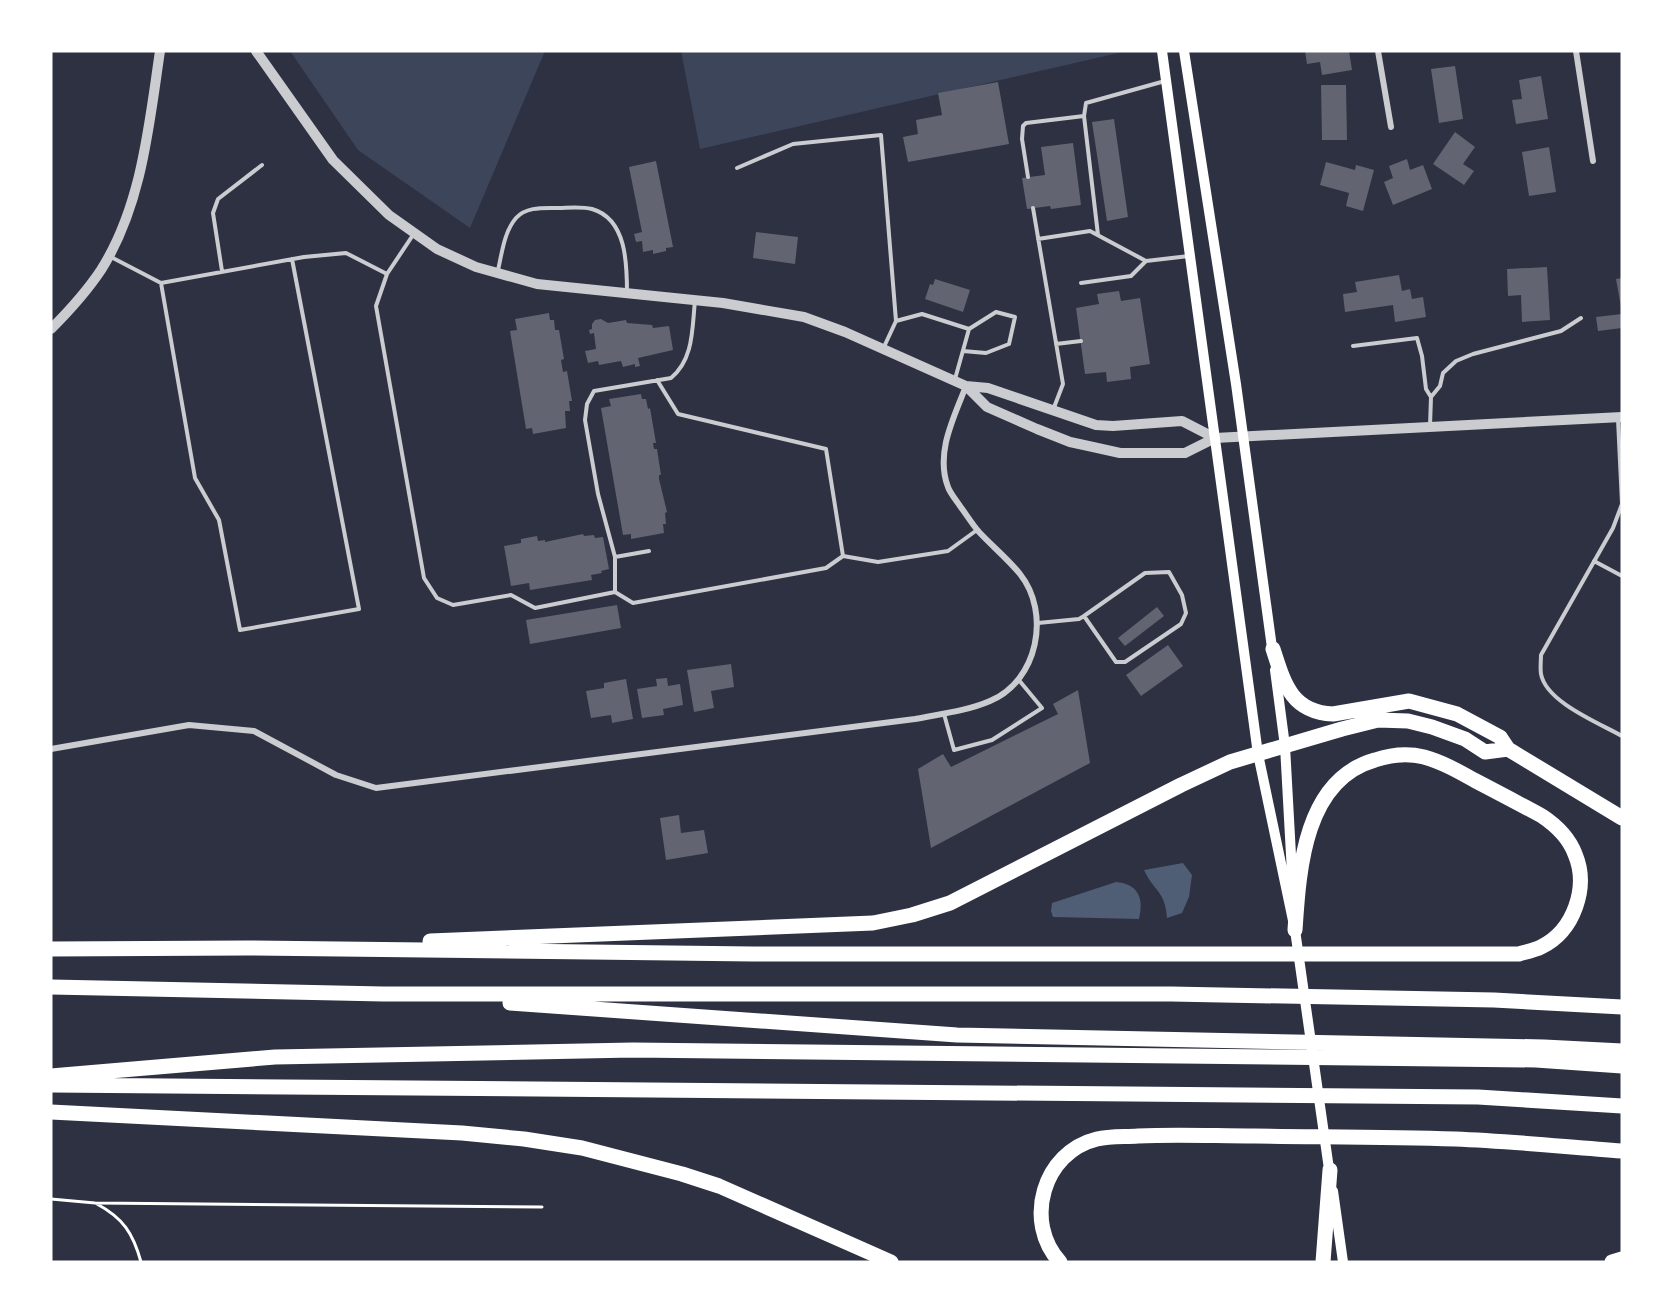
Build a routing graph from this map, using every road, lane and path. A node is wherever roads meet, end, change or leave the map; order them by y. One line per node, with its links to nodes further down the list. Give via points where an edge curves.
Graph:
1 (160, 51): 18 (street, via 150,122 132,202)
2 (256, 51): 15 (street, via 333,160 389,215)
3 (1162, 51): 7 (main road)
4 (1184, 51): 45 (main road)
5 (1378, 51): 9 (street)
6 (1576, 51): 10 (street)
7 (1166, 80): 8 (lane, via 1086,103); 19 (main road)
8 (1083, 116): 13 (lane, via 1023,126); 16 (lane)
9 (1390, 127)
10 (1593, 161)
11 (262, 165): 22 (lane, via 218,199 213,213)
12 (737, 168): 30 (lane, via 793,144 881,135)
13 (1028, 177)
14 (1033, 208): 17 (lane)
15 (414, 233): 23 (lane); 24 (street, via 437,249)
16 (1098, 235): 17 (lane, via 1090,231); 21 (lane)
17 (1038, 239): 34 (lane)
18 (108, 255): 25 (lane); 31 (street)
19 (1190, 256): 21 (lane); 46 (main road)
20 (292, 259): 22 (lane); 23 (lane, via 346,253); 25 (lane, via 358,609 348,611 240,630 219,520 195,478)
21 (1146, 261): 26 (lane, via 1131,276)
22 (222, 271): 25 (lane)
23 (387, 274): 53 (lane, via 376,306 424,578 437,598 453,605 511,596 535,608)
24 (497, 274): 27 (street, via 537,284); 27 (lane, via 508,230 517,217 539,208 592,209 603,214 622,240)
25 (161, 283)
26 (1081, 283)
27 (627, 294): 28 (street)
28 (696, 300): 36 (street, via 804,317); 38 (lane, via 688,357 671,378)
29 (1581, 318): 41 (lane, via 1562,331 1456,361 1443,373 1440,386)
30 (896, 321): 32 (lane, via 922,314); 36 (lane)
31 (51, 329)
32 (969, 329): 37 (lane); 37 (lane, via 996,312 1016,317 1009,344 986,353)
33 (1081, 341): 34 (lane)
34 (1056, 344): 42 (lane, via 1063,384)
35 (1353, 346): 41 (lane, via 1417,338 1426,389)
36 (883, 349): 39 (street)
37 (963, 351): 39 (lane)
38 (657, 380): 49 (lane, via 678,414 826,449); 50 (lane, via 594,391 587,404 585,420 598,494)
39 (954, 381): 40 (street)
40 (966, 386): 42 (street, via 988,388); 46 (street, via 987,407 1037,429 1070,442 1120,453 1185,453); 47 (street, via 943,458 948,487)
41 (1431, 397): 44 (lane)
42 (1053, 410): 46 (street, via 1096,425 1182,421)
43 (1620, 417): 44 (street); 51 (lane, via 1622,504)
44 (1430, 427): 45 (street)
45 (1243, 437): 46 (street); 56 (main road)
46 (1215, 438): 63 (main road)
47 (977, 530): 49 (lane, via 948,551 878,562); 55 (street, via 1021,575 1034,600)
48 (649, 551): 50 (lane)
49 (843, 556): 53 (lane, via 826,568 633,603)
50 (615, 557): 53 (lane)
51 (1594, 561): 52 (lane); 59 (lane, via 1541,655 1541,675 1565,706)
52 (1622, 576)
53 (615, 592)
54 (1084, 616): 54 (lane, via 1145,573 1169,572 1182,595 1186,613 1181,624 1125,662 1116,662); 55 (lane)
55 (1038, 622): 57 (street, via 1036,644)
56 (1272, 649): 60 (main road); 62 (highway, via 1285,685 1306,708 1333,714 1409,701 1457,714 1500,737)
57 (1017, 679): 58 (street, via 1010,690 991,701); 58 (lane, via 1042,708 992,740 954,750)
58 (944, 714): 61 (street, via 376,788 336,775 254,731 189,725)
59 (1622, 736)
60 (1285, 746): 62 (highway, via 1378,720 1432,727 1465,739 1485,752); 63 (highway); 65 (main road)
61 (51, 749)
62 (1508, 749): 64 (highway)
63 (1258, 754): 65 (main road); 66 (highway, via 1230,762 1181,785 950,903 912,915 813,926)
64 (1622, 818)
65 (1295, 930): 66 (highway, via 1303,856 1316,814 1339,781 1361,765 1386,756 1422,757 1442,763 1542,816 1565,835 1579,868 1579,898 1564,928 1542,947 1519,954 753,954); 78 (main road)
66 (247, 948): 67 (highway)
67 (51, 949)
68 (51, 987): 69 (highway)
69 (383, 994): 70 (highway, via 1171,994 1494,1000); 71 (highway, via 957,1035)
70 (1622, 1007)
71 (1622, 1051)
72 (1622, 1066): 73 (highway, via 1536,1060 633,1050 275,1057)
73 (51, 1076)
74 (51, 1085): 75 (highway, via 1478,1097)
75 (1622, 1106)
76 (51, 1112): 84 (highway, via 462,1133 582,1148 719,1186)
77 (1622, 1151): 85 (highway, via 1457,1140 1164,1135 1096,1139 1068,1153 1043,1190 1042,1227 1046,1242)
78 (1330, 1170): 86 (highway); 87 (main road)
79 (51, 1199): 80 (path)
80 (95, 1203): 81 (path); 83 (path, via 114,1213 128,1228)
81 (542, 1207)
82 (1622, 1259): 88 (highway)
83 (141, 1262)
84 (891, 1262)
85 (1060, 1262)
86 (1323, 1262)
87 (1343, 1262)
88 (1612, 1262)

